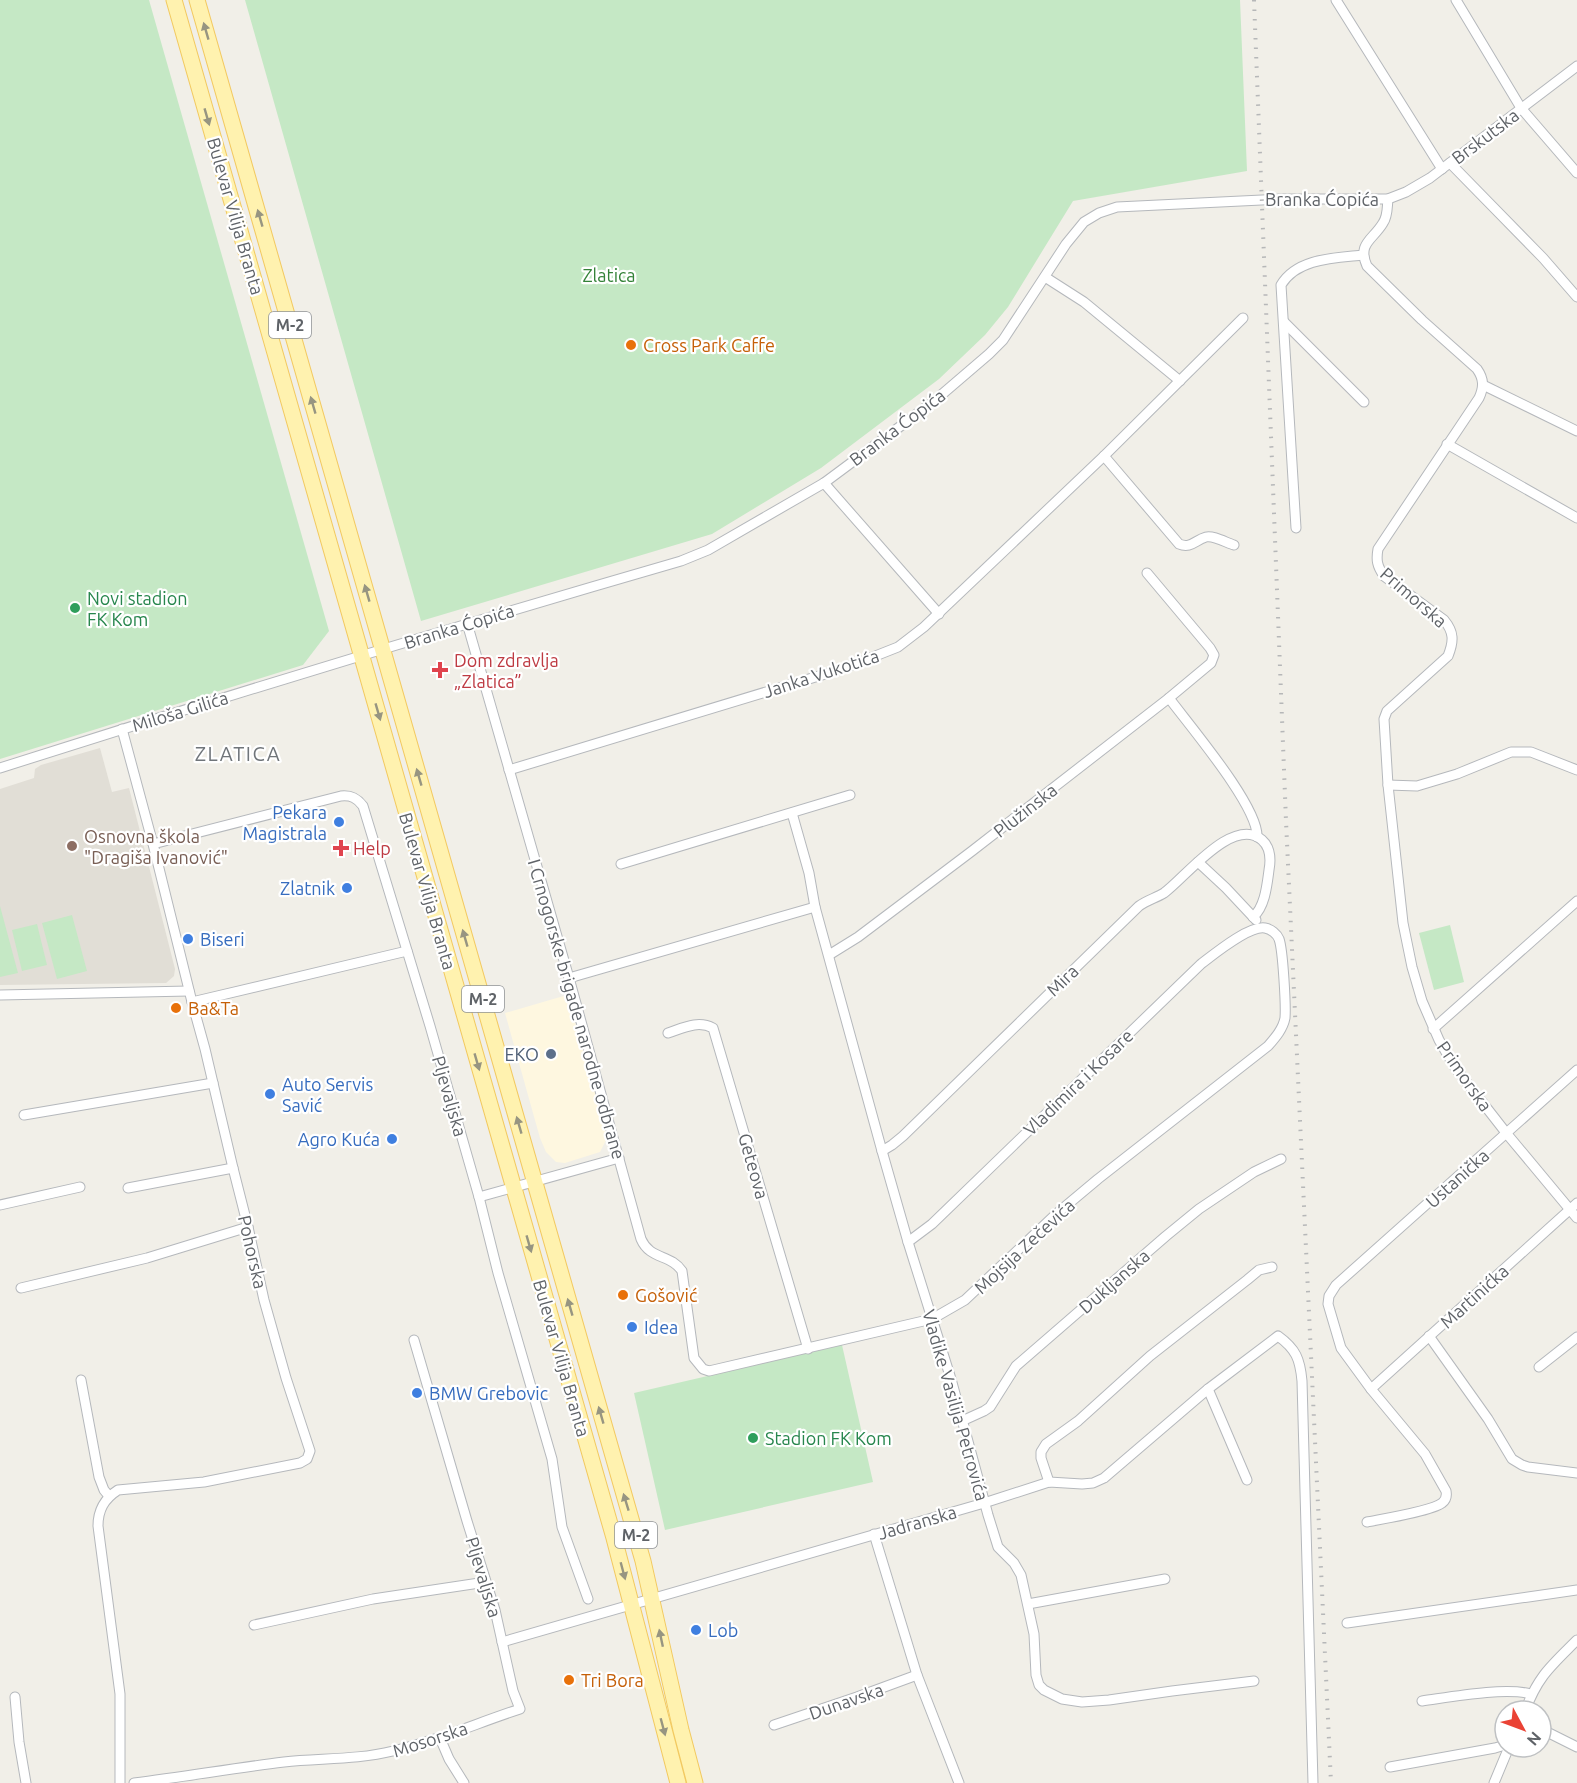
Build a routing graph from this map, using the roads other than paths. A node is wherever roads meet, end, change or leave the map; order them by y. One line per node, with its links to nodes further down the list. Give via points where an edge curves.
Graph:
1 (174, 0): 29 (main road, Bulevar Vilija Branta / M-2, one-way to 29)
2 (197, 0): 28 (main road, Bulevar Vilija Branta / M-2, one-way to 2)
3 (1336, 0): 7 (street)
4 (1456, 0): 6 (street)
5 (1577, 66): 6 (street, Brskutska)
6 (1521, 108): 7 (street, Brskutska); 8 (street)
7 (1446, 166): 9 (street, Brskutska); 12 (street, via 1543,258)
8 (1577, 173)
9 (1388, 199): 10 (street, via 1383,224 1365,245); 11 (street, Branka Ćopića, via 1281,199 1117,207 1084,222)
10 (1363, 255): 14 (street, via 1308,263 1292,272 1281,285); 16 (street, via 1366,266 1477,369)
11 (1045, 277): 15 (street, via 1084,302); 21 (street, Branka Ćopića, via 1003,340 989,354 933,402)
12 (1577, 297)
13 (1243, 318): 15 (street, Janka Vukotića)
14 (1284, 322): 17 (street); 23 (street)
15 (1180, 381): 20 (street, Janka Vukotića)
16 (1483, 385): 18 (street); 19 (street, Primorska, via 1479,398)
17 (1364, 402)
18 (1577, 431)
19 (1447, 444): 22 (street); 35 (street, Primorska, via 1378,549 1376,558 1384,576 1444,620 1451,628 1452,638 1448,656 1385,715)
20 (1104, 456): 24 (street, via 1179,544 1191,545 1210,537); 26 (street, Janka Vukotića)
21 (824, 483): 26 (street); 27 (street, Branka Ćopića, via 708,550 681,561)
22 (1577, 519)
23 (1296, 528)
24 (1234, 545)
25 (1147, 573): 30 (street, Plužinska, via 1214,657)
26 (939, 614): 33 (street, Janka Vukotića, via 898,646 845,668)
27 (467, 623): 28 (street, Branka Ćopića); 33 (street, I Crnogorske brigade narodne odbrane)
28 (383, 649): 29 (street, Branka Ćopića); 62 (main road, Bulevar Vilija Branta / M-2, one-way to 28)
29 (362, 656): 31 (street, Miloša Gilića); 65 (main road, Bulevar Vilija Branta / M-2, one-way to 65)
30 (1169, 698): 38 (street, via 1248,805); 47 (street, Plužinska, via 896,909)
31 (122, 729): 32 (street, Miloša Gilića); 39 (street, Pohorska)
32 (0, 768)
33 (509, 770): 48 (street, I Crnogorske brigade narodne odbrane)
34 (1577, 770): 35 (street, via 1531,752 1511,752 1417,786)
35 (1388, 785): 52 (street, Primorska, via 1407,947)
36 (850, 795): 37 (street)
37 (792, 813): 41 (street); 43 (street, Vladike Vasilija Petrovića)
38 (1257, 837): 40 (street, Mira, via 1245,834 1227,840); 44 (street, via 1268,848 1270,861 1262,901)
39 (153, 844): 46 (street, Pljevaljska, via 352,796 366,815); 49 (street, Pohorska)
40 (1198, 862): 44 (street); 58 (street, Mira, via 1164,893 1139,906 903,1136)
41 (621, 864)
42 (1577, 901): 52 (street)
43 (815, 907): 47 (street, Vladike Vasilija Petrovića); 48 (street)
44 (1253, 917): 45 (street)
45 (1257, 929): 71 (street, Vladimira i Kosare, via 1219,950 1181,981 932,1224); 74 (street, Mojsija Zečevića, via 1272,931 1278,938 1284,1021 1276,1037 1262,1053 1098,1179 965,1300)
46 (407, 951): 51 (street); 66 (street, Pljevaljska)
47 (829, 955): 58 (street, Vladike Vasilija Petrovića)
48 (569, 978): 59 (street, I Crnogorske brigade narodne odbrane)
49 (189, 991): 50 (street); 51 (street, Pohorska)
50 (0, 995)
51 (192, 1002): 55 (street, Pohorska)
52 (1433, 1029): 57 (street, Primorska, via 1454,1066)
53 (668, 1033): 78 (street, Geteova, via 695,1024 713,1028)
54 (1577, 1070): 57 (street, Ustanička)
55 (213, 1083): 56 (street); 61 (street, Pohorska)
56 (24, 1115)
57 (1507, 1134): 68 (street, Primorska); 83 (street, Ustanička, via 1336,1285 1329,1296 1339,1344)
58 (882, 1151): 71 (street, Vladike Vasilija Petrovića)
59 (619, 1158): 62 (street); 80 (street, I Crnogorske brigade narodne odbrane, via 644,1245 650,1252 676,1263 682,1271 694,1358 703,1370)
60 (1281, 1159): 84 (street, Dukljanska, via 1199,1209 1016,1366 990,1407)
61 (233, 1168): 64 (street); 70 (street, Pohorska)
62 (535, 1181): 65 (street); 96 (main road, Bulevar Vilija Branta / M-2, one-way to 62)
63 (80, 1187): 67 (street)
64 (128, 1188)
65 (513, 1188): 66 (street); 98 (main road, Bulevar Vilija Branta / M-2, one-way to 98)
66 (479, 1197): 95 (street, Pljevaljska, via 552,1459 562,1527)
67 (0, 1204)
68 (1573, 1206): 69 (street, Primorska); 75 (street, Martinićka)
69 (1577, 1218)
70 (248, 1227): 73 (street, via 147,1258); 88 (street, Pohorska, via 264,1300 310,1448 308,1457 300,1463 227,1478 118,1490)
71 (908, 1242): 74 (street, Vladike Vasilija Petrovića)
72 (1272, 1267): 87 (street, via 1259,1270 1149,1356 1078,1421 1046,1444 1041,1458)
73 (21, 1288)
74 (932, 1319): 78 (street, Mojsija Zečevića); 84 (street, Vladike Vasilija Petrovića)
75 (1429, 1336): 83 (street, Martinićka); 85 (street, via 1512,1459 1528,1467)
76 (1577, 1337): 79 (street)
77 (414, 1340): 93 (street, Pljevaljska)
78 (808, 1349): 80 (street, Mojsija Zečevića)
79 (1539, 1367)
80 (709, 1371)
81 (81, 1380): 88 (street, via 99,1477)
82 (1208, 1389): 86 (street); 87 (street, Jadranska, via 1104,1478 1082,1484); 124 (street, Jadranska, via 1278,1336 1294,1350 1300,1364)
83 (1371, 1389): 90 (street, via 1425,1454 1447,1494 1443,1502 1432,1508)
84 (962, 1421): 89 (street, Vladike Vasilija Petrovića)
85 (1577, 1473)
86 (1247, 1480)
87 (1049, 1482): 89 (street, Jadranska)
88 (109, 1496): 118 (street, via 100,1509 98,1526 120,1694)
89 (984, 1503): 91 (street, Jadranska); 97 (street, Vladike Vasilija Petrovića, via 998,1547 1021,1575)
90 (1367, 1522)
91 (874, 1534): 96 (street, Jadranska); 103 (street)
92 (1165, 1579): 97 (street)
93 (486, 1582): 100 (street, via 373,1599); 102 (street, Pljevaljska)
94 (1577, 1590): 99 (street)
95 (588, 1599)
96 (652, 1599): 98 (street, Jadranska); 122 (main road, Bulevar Vilija Branta / M-2, one-way to 96)
97 (1028, 1604): 104 (street, Vladike Vasilija Petrovića, via 1037,1680 1044,1690 1062,1699 1108,1700)
98 (632, 1605): 102 (street); 121 (main road, Bulevar Vilija Branta / M-2, one-way to 121)
99 (1347, 1623)
100 (254, 1624)
101 (1577, 1640): 105 (street, via 1544,1672)
102 (502, 1641): 111 (street, Mosorska, via 520,1709)
103 (917, 1674): 109 (street, Dunavska); 123 (street)
104 (1254, 1681)
105 (1531, 1694): 107 (street); 108 (street, via 1494,1693)
106 (15, 1697): 117 (street)
107 (1529, 1699)
108 (1422, 1701)
109 (774, 1725)
110 (1553, 1735): 112 (street)
111 (440, 1738): 116 (street, Mosorska, via 369,1756 286,1762); 120 (street)
112 (1577, 1747)
113 (1493, 1748): 115 (street)
114 (1504, 1759): 125 (street)
115 (1390, 1767)
116 (154, 1782): 119 (street, Mosorska)
117 (26, 1783)
118 (120, 1783)
119 (134, 1783)
120 (464, 1783)
121 (678, 1783)
122 (695, 1783)
123 (959, 1783)
124 (1313, 1783)
125 (1494, 1783)

